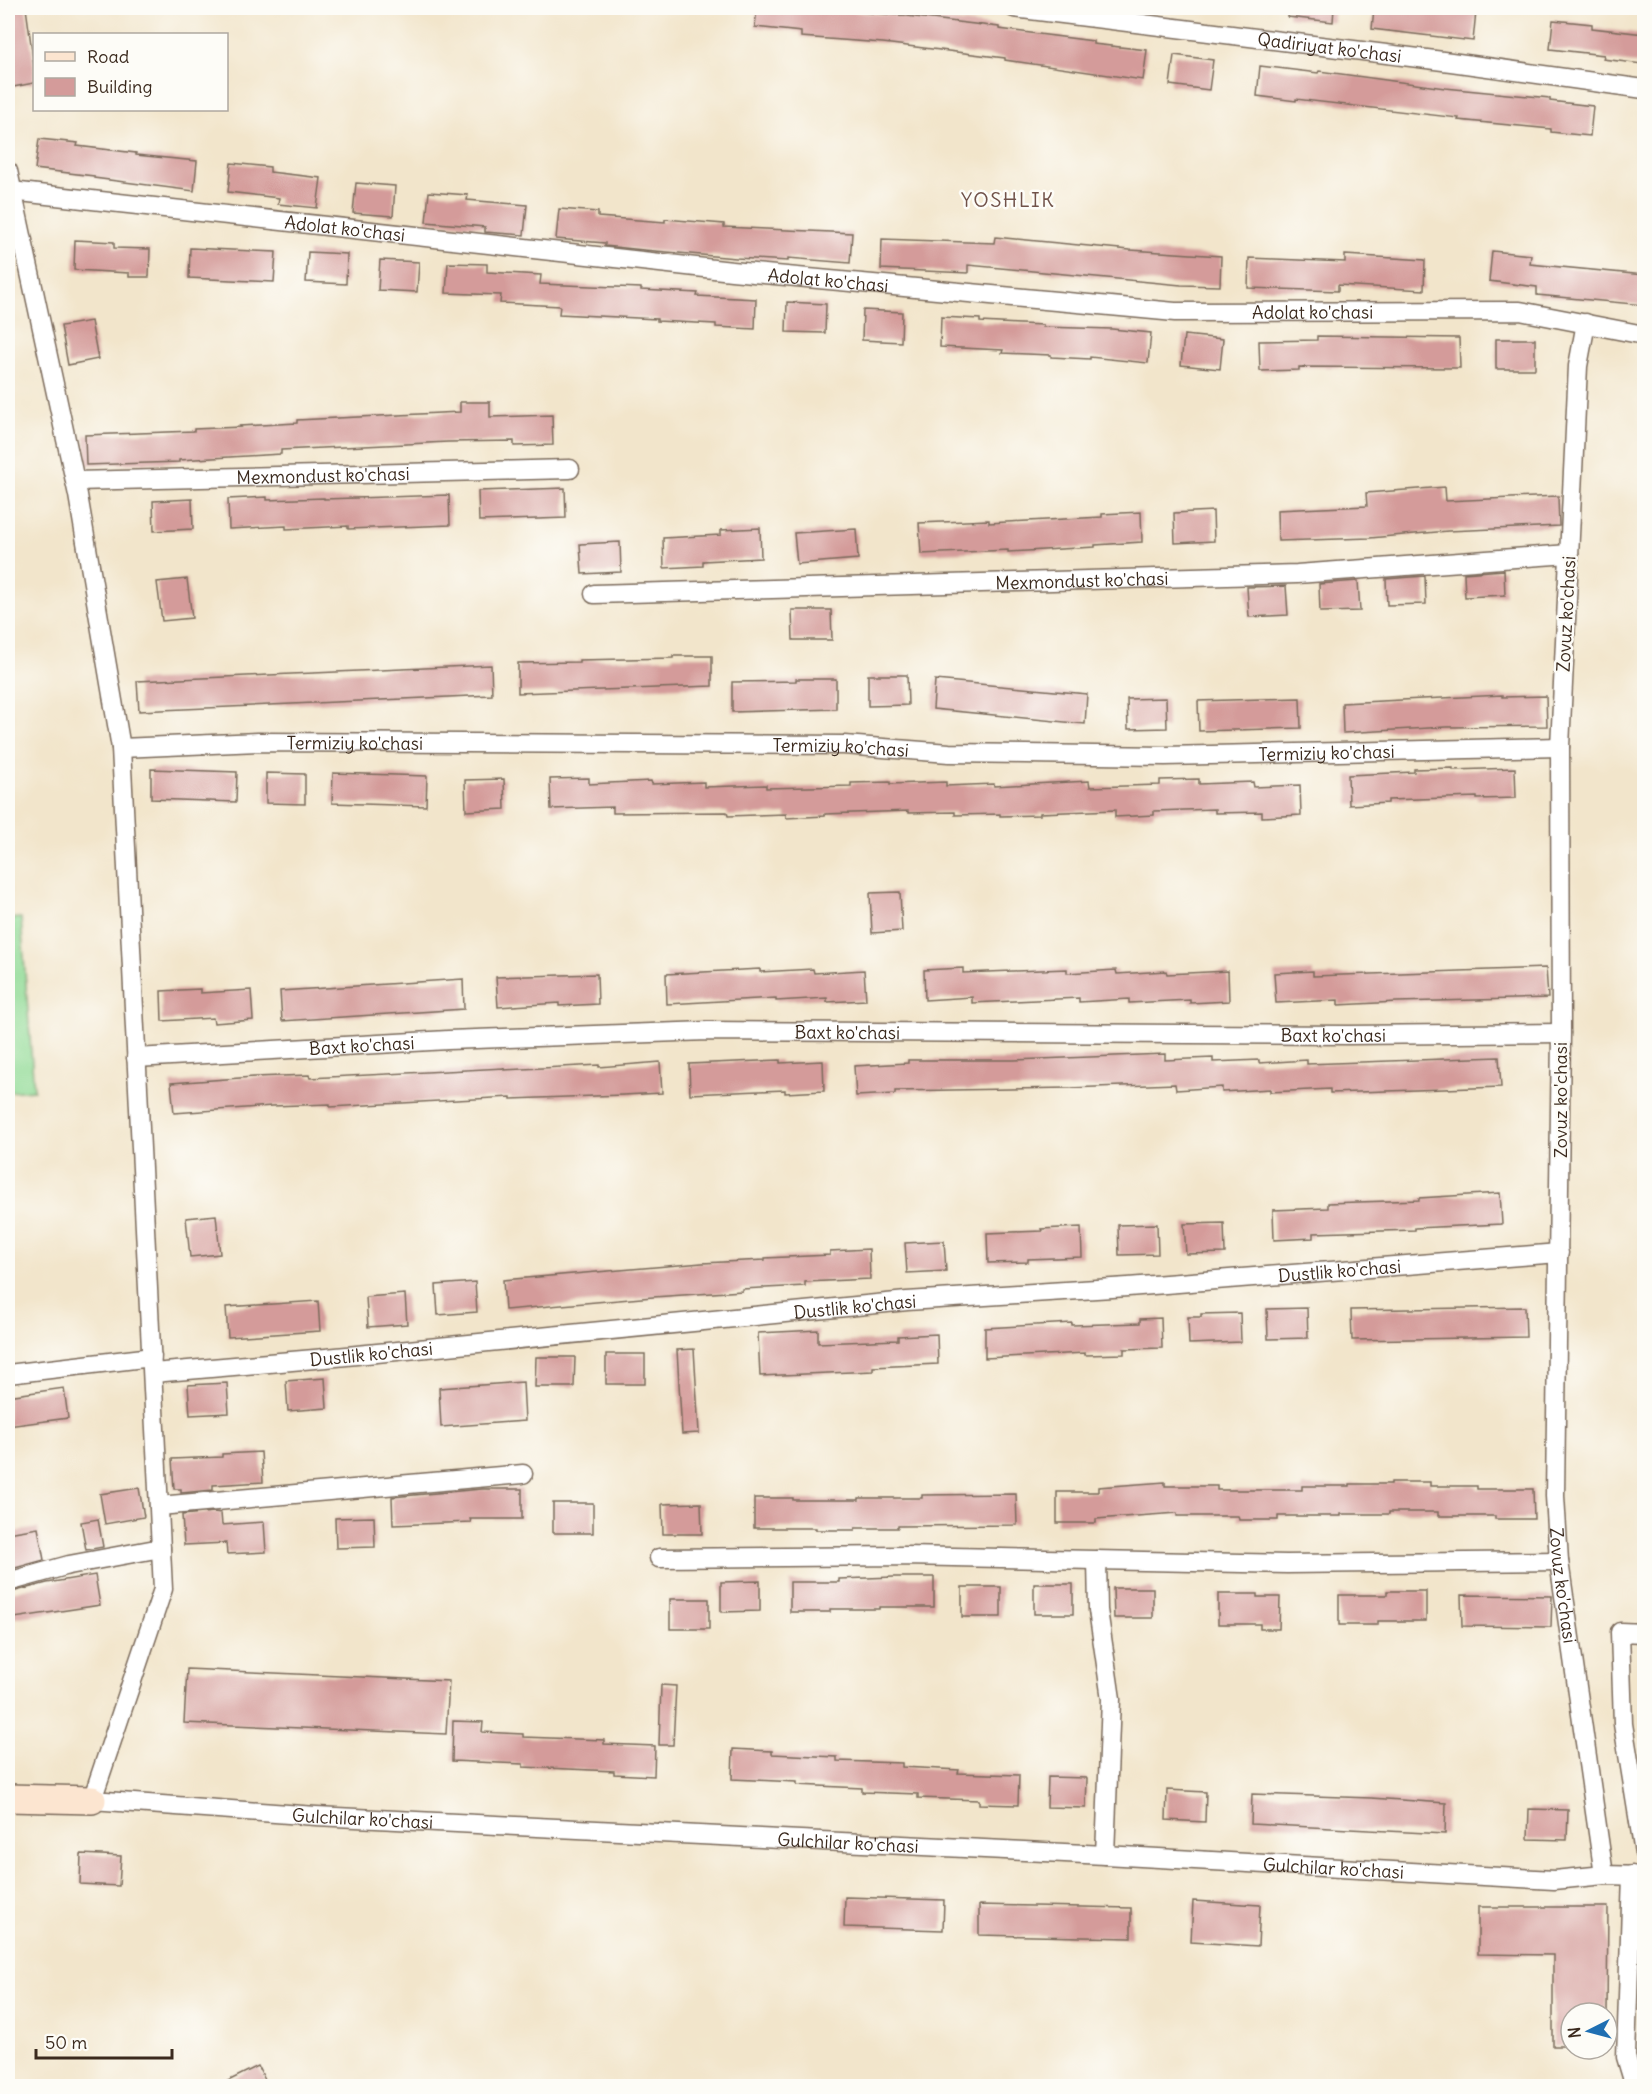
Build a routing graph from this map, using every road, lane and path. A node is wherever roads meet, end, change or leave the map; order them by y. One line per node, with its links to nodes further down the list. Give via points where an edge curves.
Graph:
1 (1014, 8): 2 (street, Qadiriyat ko'chasi)
2 (1644, 89)
3 (8, 171): 4 (street)
4 (11, 191): 5 (street, Adolat ko'chasi, via 732,271 1175,312 1520,310); 8 (street)
5 (1586, 323): 6 (street, Adolat ko'chasi); 9 (street, Zovuz ko'chasi, via 1578,366)
6 (1644, 335)
7 (570, 468): 8 (street, Mexmondust ko'chasi)
8 (75, 481): 12 (street)
9 (1569, 554): 10 (street, Mexmondust ko'chasi, via 1297,574); 11 (street, Zovuz ko'chasi)
10 (594, 594)
11 (1560, 747): 12 (street, Termiziy ko'chasi, via 1165,756 949,753 844,745 258,742); 13 (street, Zovuz ko'chasi)
12 (121, 748): 14 (street)
13 (1561, 1034): 14 (street, Baxt ko'chasi, via 708,1031); 15 (street, Zovuz ko'chasi)
14 (136, 1058): 16 (street)
15 (1559, 1253): 16 (street, Dustlik ko'chasi, via 907,1300 326,1358); 23 (street, Zovuz ko'chasi, via 1555,1496)
16 (152, 1365): 17 (street, Dustlik ko'chasi); 19 (street)
17 (8, 1374)
18 (523, 1474): 19 (street)
19 (159, 1506): 20 (street)
20 (161, 1548): 24 (street, via 69,1565); 27 (street, via 163,1589)
21 (659, 1558): 22 (street, via 905,1556)
22 (1097, 1560): 23 (street, via 1287,1564); 29 (street, via 1098,1610 1111,1699)
23 (1559, 1561): 30 (street, Zovuz ko'chasi)
24 (8, 1582)
25 (1644, 1633): 28 (street, via 1620,1632 1623,1724)
26 (8, 1798): 27 (street)
27 (93, 1800): 29 (street, Gulchilar ko'chasi, via 316,1816)
28 (1644, 1853)
29 (1105, 1855): 30 (street, Gulchilar ko'chasi, via 1554,1880)
30 (1604, 1875): 31 (street, Gulchilar ko'chasi)
31 (1638, 1876): 32 (street, via 1626,2057 1632,2078)
32 (1644, 2085)

